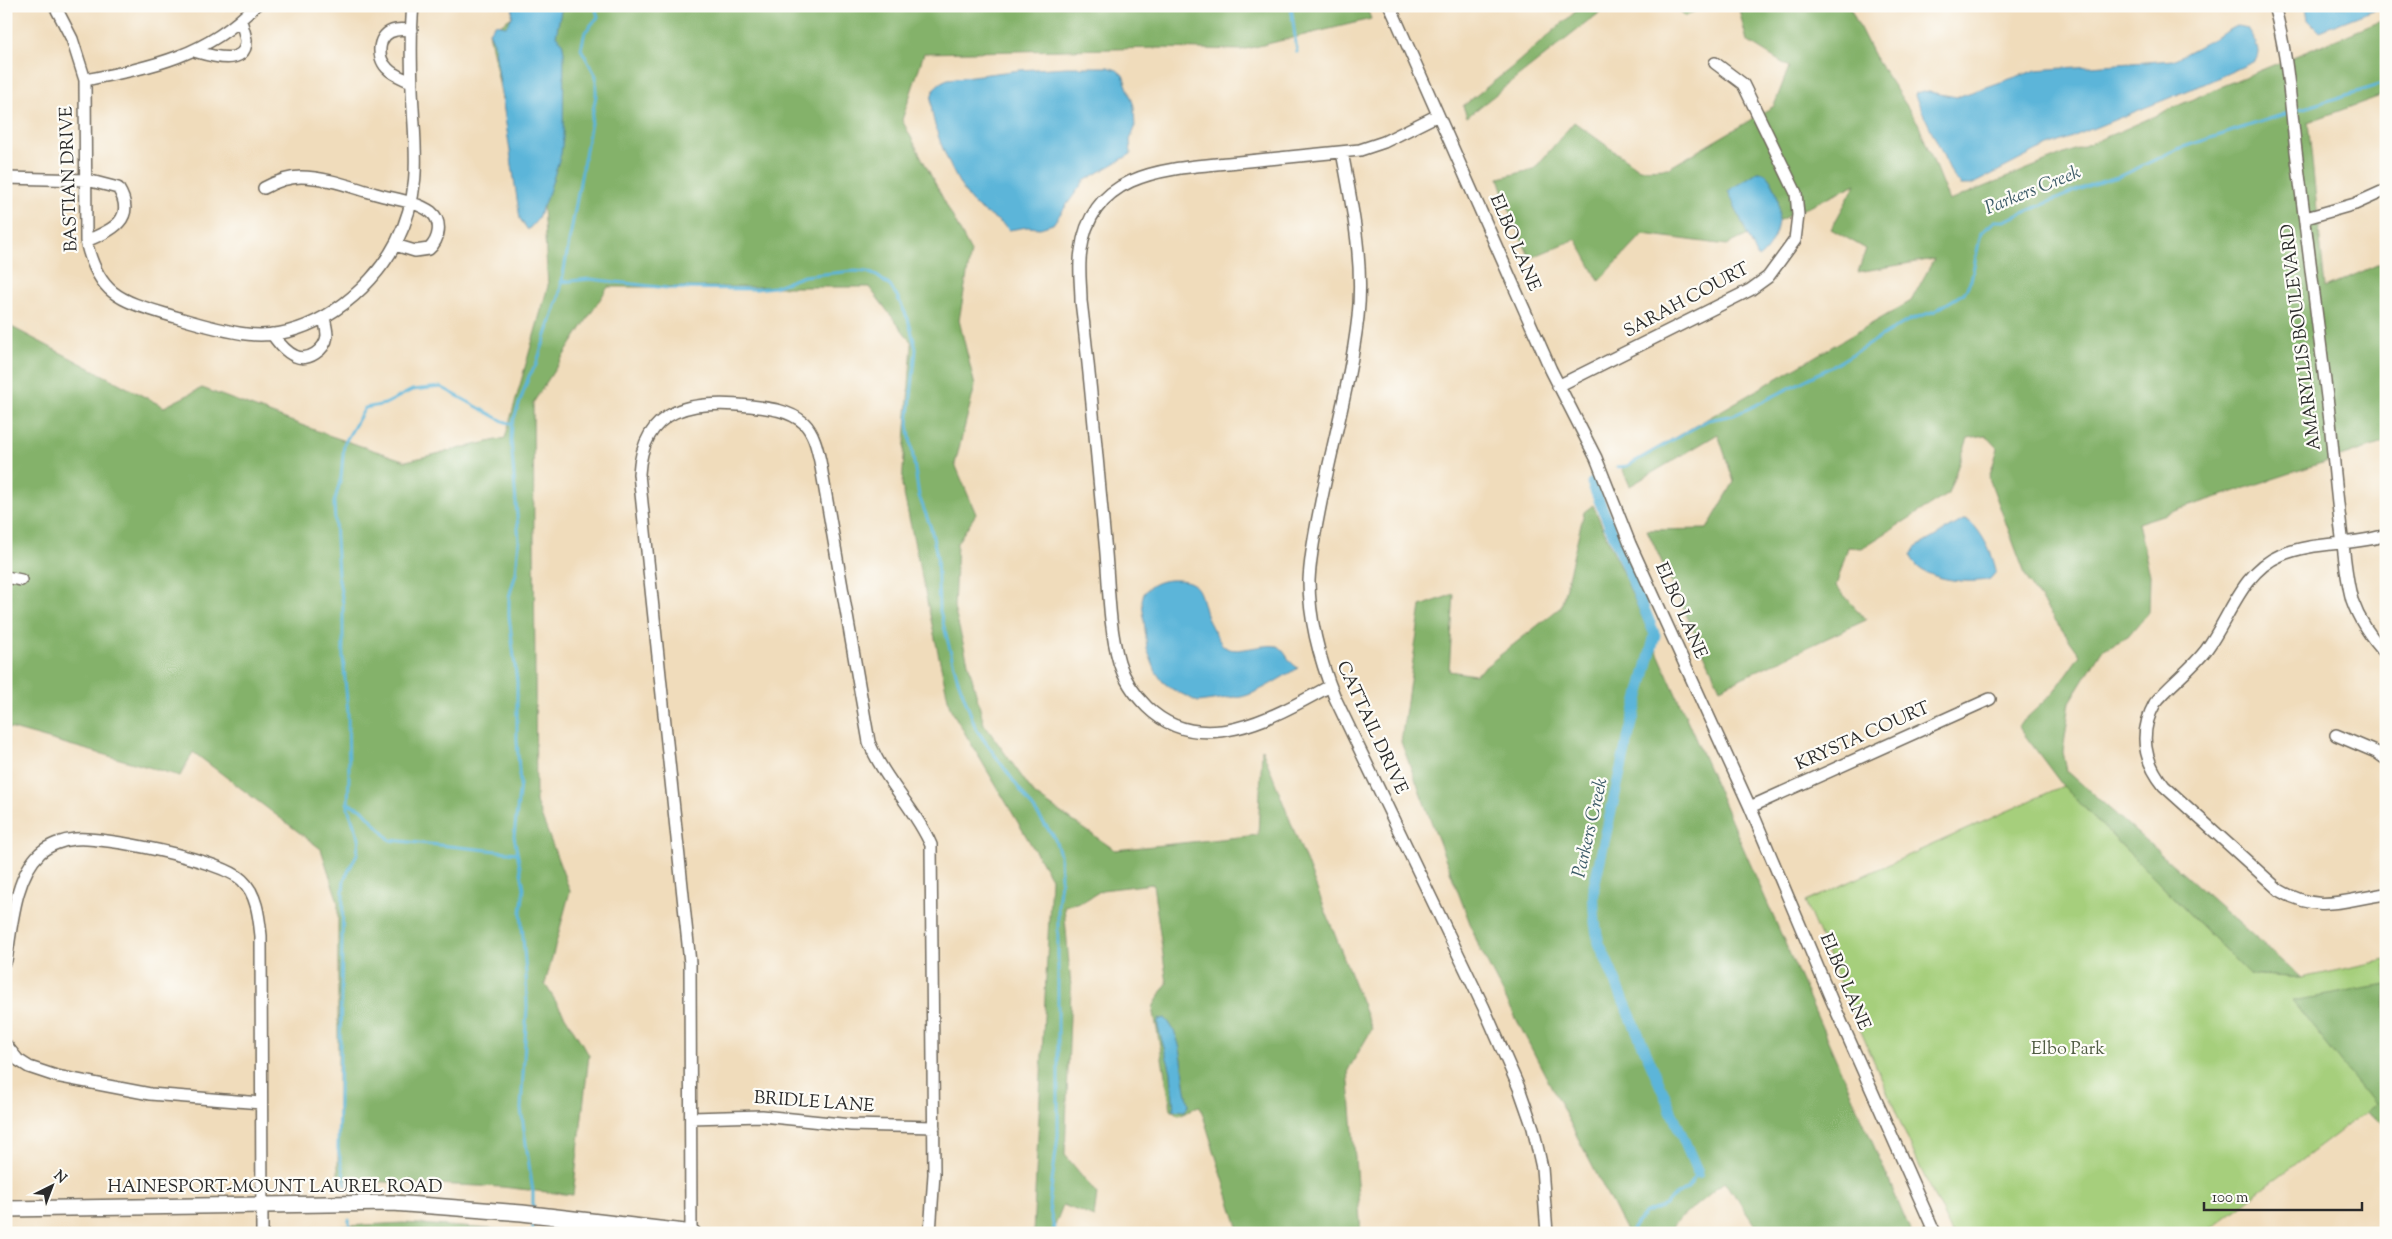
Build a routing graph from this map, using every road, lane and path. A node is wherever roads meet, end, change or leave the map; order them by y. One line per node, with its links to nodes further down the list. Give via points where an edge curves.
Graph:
1 (56, 6): 10 (street, BASTIAN DRIVE, via 72,39)
2 (256, 6): 6 (street)
3 (413, 6): 7 (street, BASTIAN DRIVE)
4 (1390, 6): 12 (street, ELBO LANE)
5 (2274, 6): 19 (street, AMARYLLIS BOULEVARD, via 2286,56)
6 (241, 20): 8 (street); 8 (street, via 246,39 241,52 235,56 218,58)
7 (412, 30): 11 (street, BASTIAN DRIVE); 11 (street, via 391,31 379,48 386,68)
8 (194, 51): 10 (street, via 154,66)
9 (1715, 63): 24 (street, SARAH COURT, via 1743,84 1796,192 1795,240 1768,277 1750,290)
10 (85, 80): 15 (street, BASTIAN DRIVE)
11 (412, 82): 18 (street, BASTIAN DRIVE, via 417,152)
12 (1438, 115): 13 (street, via 1384,142); 24 (street, ELBO LANE)
13 (1342, 152): 30 (street, CATTAIL DRIVE, via 1359,265 1360,300 1344,396 1313,542 1310,582 1312,622); 30 (street, via 1173,168 1142,175 1115,190 1095,211 1083,238 1080,268 1113,631 1125,678 1142,702 1165,721 1178,728 1205,732 1233,730 1252,724)
14 (6, 178): 15 (street)
15 (87, 180): 20 (street, BASTIAN DRIVE); 20 (street, via 118,188 124,198 123,215 112,230)
16 (264, 188): 18 (street, via 288,178 308,177)
17 (2386, 190): 19 (street, via 2354,204)
18 (411, 203): 21 (street, BASTIAN DRIVE); 21 (street, via 436,217 438,238 422,251)
19 (2306, 218): 26 (street, AMARYLLIS BOULEVARD)
20 (86, 241): 23 (street, BASTIAN DRIVE, via 97,275 116,295 128,302 217,328 246,334)
21 (395, 245): 22 (street, BASTIAN DRIVE, via 363,287)
22 (324, 317): 23 (street, BASTIAN DRIVE, via 304,327); 23 (street, via 326,340 311,356 295,356 283,348)
23 (272, 334)
24 (1558, 386): 34 (street, ELBO LANE, via 1596,458 1630,544)
25 (2386, 535): 26 (street)
26 (2343, 543): 29 (street, AMARYLLIS BOULEVARD, via 2352,601 2366,629); 35 (street, via 2287,553 2271,560 2254,574 2206,650 2155,702 2146,723 2145,746 2151,768 2164,786 2279,890 2300,901 2322,905)
27 (6, 577): 28 (street)
28 (21, 580)
29 (2386, 654)
30 (1330, 686): 46 (street, CATTAIL DRIVE, via 1519,1088 1542,1168)
31 (1990, 699): 34 (street, KRYSTA COURT)
32 (2336, 735): 33 (street)
33 (2386, 759)
34 (1750, 807): 47 (street, ELBO LANE)
35 (2386, 894)
36 (6, 960): 38 (street, via 26,874 41,853 62,841 87,839 110,842 206,862 233,872 251,892 260,920)
37 (6, 1045): 38 (street, via 18,1060 29,1067 56,1076 150,1094)
38 (261, 1103): 41 (street)
39 (691, 1118): 40 (street, BRIDLE LANE, via 762,1116 851,1125); 40 (street, via 690,963 640,490 640,459 650,433 669,414 696,405 727,404 772,408 796,417 805,424 817,447 869,742 883,772 931,845); 44 (street)
40 (934, 1127): 45 (street)
41 (261, 1205): 42 (main road, HAINESPORT-MOUNT LAUREL ROAD); 43 (street); 44 (main road, HAINESPORT-MOUNT LAUREL ROAD, via 393,1203 522,1213)
42 (6, 1209)
43 (262, 1233)
44 (692, 1233)
45 (930, 1233)
46 (1548, 1233)
47 (1935, 1233)

